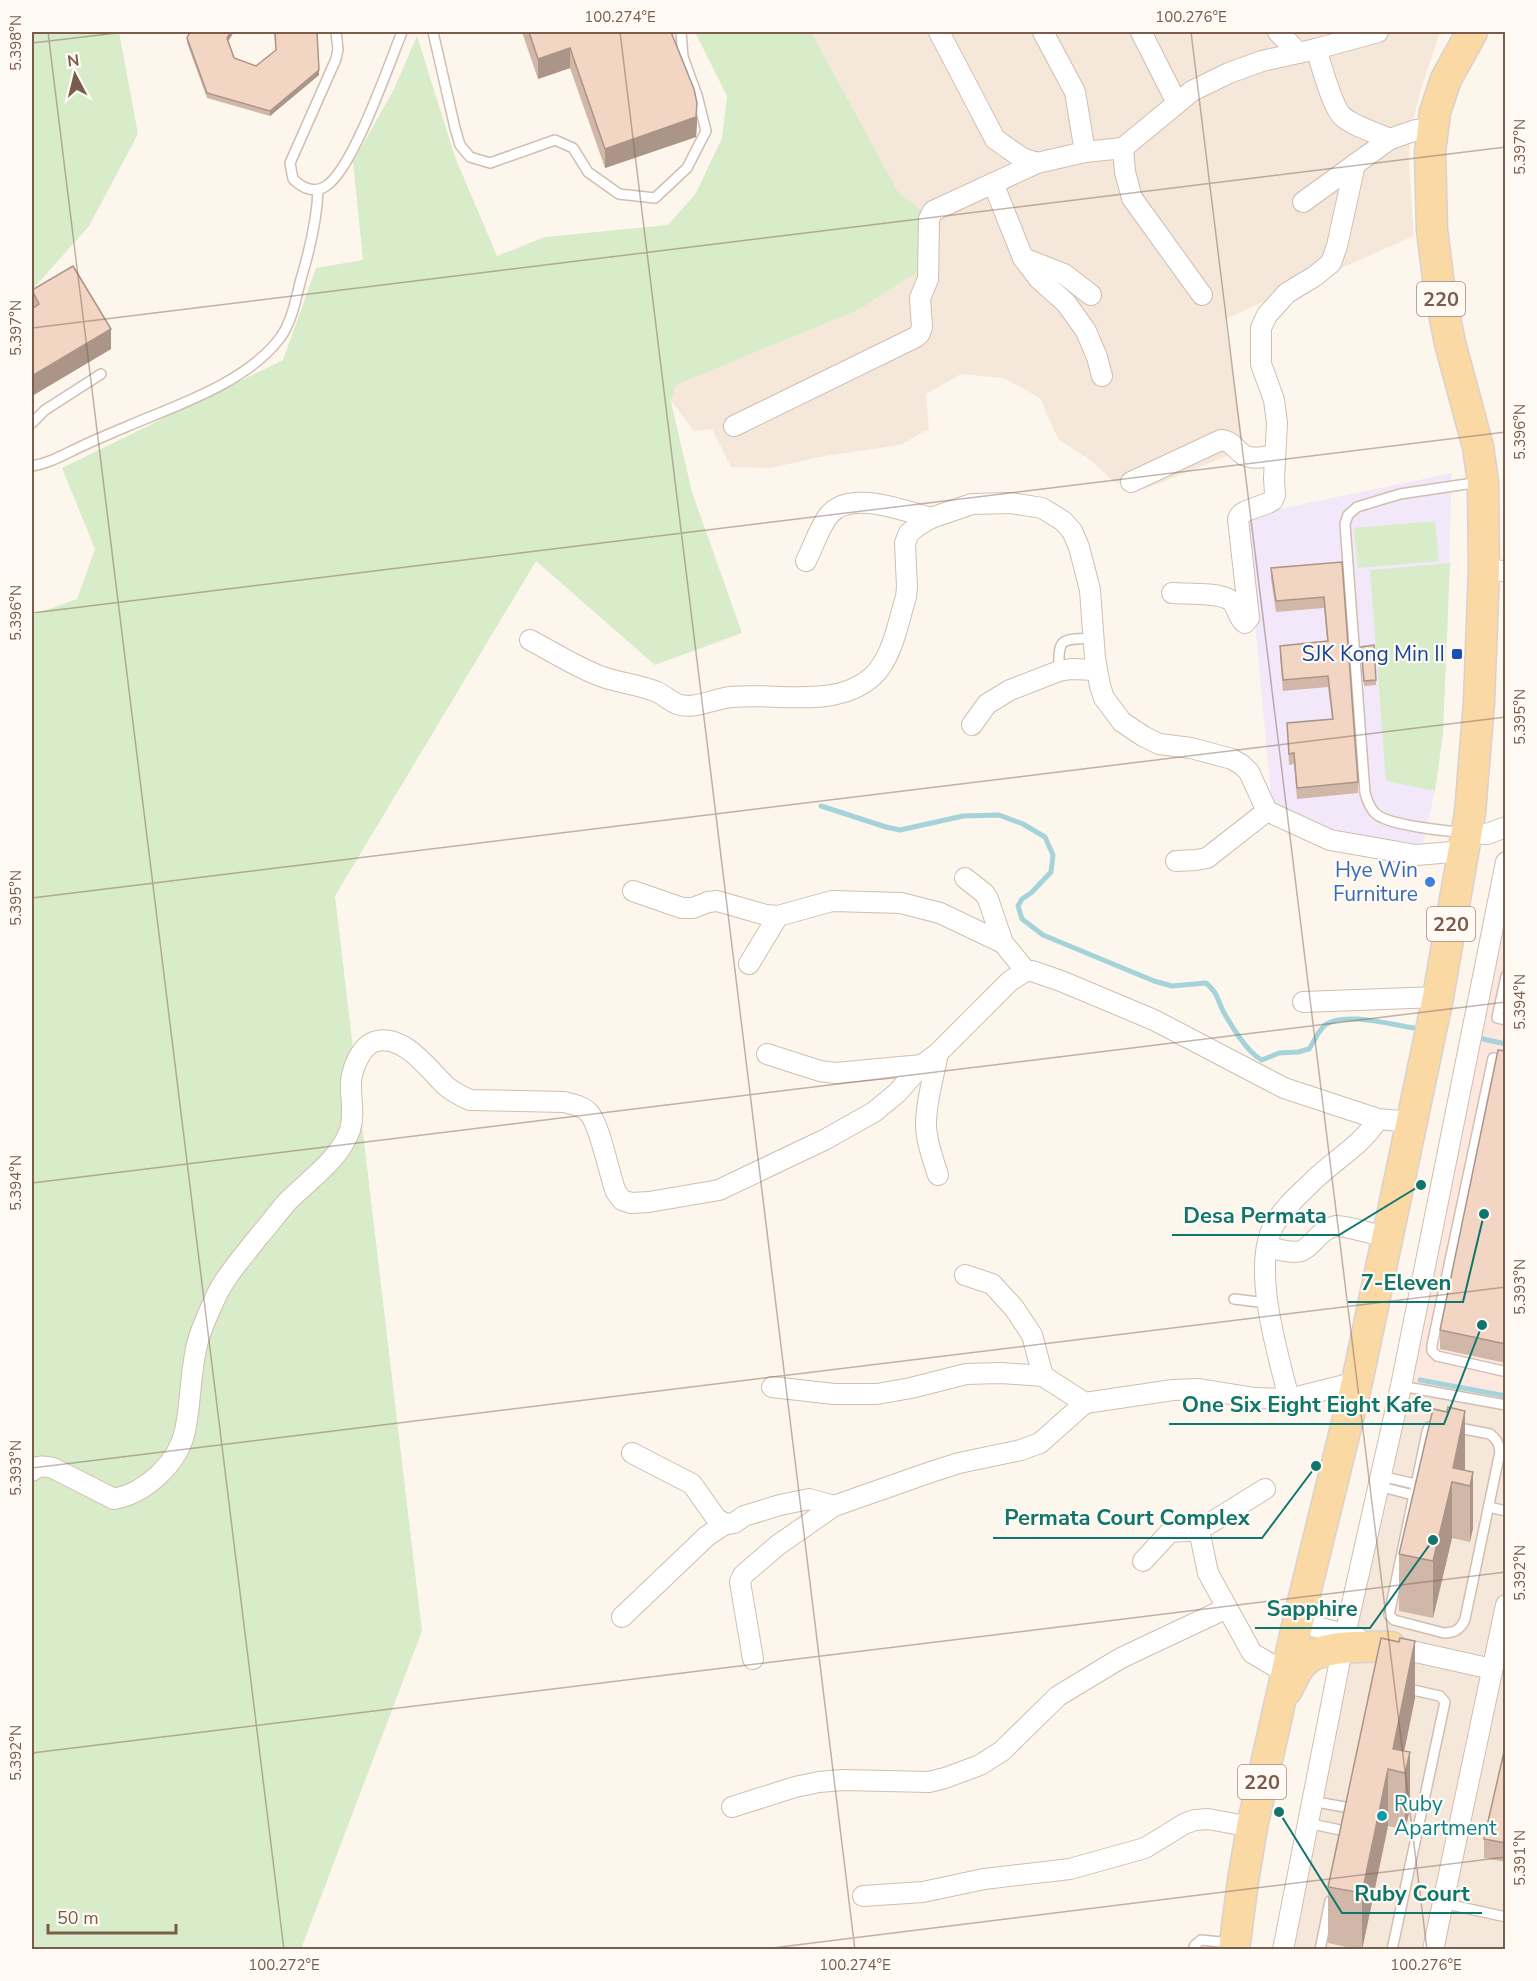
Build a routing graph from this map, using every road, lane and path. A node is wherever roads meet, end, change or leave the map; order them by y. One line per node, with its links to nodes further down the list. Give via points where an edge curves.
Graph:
1 (336, 32): 20 (lane, via 336,59 290,164 299,185)
2 (402, 32): 20 (lane, via 345,164 334,180)
3 (433, 32): 4 (lane, via 460,145 470,157 490,163 555,140 573,148 588,172 619,194 655,198 687,168 706,131 683,57)
4 (681, 32)
5 (939, 32): 17 (street, via 996,139 1022,158)
6 (1043, 32): 16 (street, via 1075,92)
7 (1141, 32): 12 (street)
8 (1278, 32): 11 (street)
9 (1378, 32): 11 (street)
10 (1472, 32): 13 (main road, 220, via 1446,79)
11 (1308, 51): 12 (street, via 1229,73); 14 (street, via 1340,115)
12 (1177, 103): 15 (street)
13 (1432, 129): 14 (street, via 1416,129); 32 (main road, 220, via 1432,230 1440,293)
14 (1390, 139): 18 (street)
15 (1123, 148): 16 (street); 24 (street, via 1132,198)
16 (1085, 152): 17 (street)
17 (1037, 163): 19 (street)
18 (1355, 164): 21 (street); 29 (street, via 1331,263 1287,293 1261,328 1261,364 1278,423)
19 (993, 183): 22 (street); 28 (street, via 933,211 929,219 928,279 920,298 922,327 916,337)
20 (318, 190): 30 (lane, via 314,230 291,314 281,337 271,348 236,376 203,394)
21 (1303, 202)
22 (1023, 258): 23 (street, via 1064,274); 26 (street, via 1066,303 1086,331)
23 (1090, 295)
24 (1202, 296)
25 (101, 374): 27 (lane, via 45,410)
26 (1102, 376)
27 (32, 423)
28 (734, 426)
29 (1275, 455): 31 (street, via 1246,456 1221,440); 36 (street, via 1273,500 1240,514 1238,519 1248,622 1242,622 1231,600)
30 (32, 466)
31 (1131, 482)
32 (1483, 482): 35 (main road, 220); 44 (lane, via 1400,494 1357,507 1345,524 1368,803 1376,815 1392,820 1427,829)
33 (931, 518): 34 (street, via 871,503 846,504 827,517); 37 (street, via 972,504 995,502 1042,508 1055,515 1072,531 1079,547 1090,590); 38 (street, via 909,533 905,543 906,597 886,660 873,676 849,690 804,698 732,697 693,706 678,704 639,685 602,677)
34 (806, 561)
35 (1495, 571): 44 (main road, 220)
36 (1172, 593)
37 (1094, 638): 39 (street); 40 (lane, via 1061,643)
38 (530, 640)
39 (1097, 670): 40 (street); 42 (street, via 1104,698 1122,722 1159,744 1212,753 1242,765)
40 (1059, 671): 41 (street, via 997,696)
41 (972, 725)
42 (1267, 811): 44 (street, via 1330,840 1416,855); 45 (street, via 1207,858)
43 (1506, 827): 44 (street, via 1488,818)
44 (1467, 832): 54 (main road, 220)
45 (1176, 861)
46 (1506, 862): 56 (street)
47 (965, 878): 50 (street, via 988,899)
48 (633, 891): 49 (street, via 682,908 717,901)
49 (778, 916): 50 (street, via 832,901 901,903 940,913); 51 (street)
50 (1003, 942): 52 (street)
51 (749, 964)
52 (1026, 971): 59 (street, via 1010,981); 61 (street, via 1061,981 1154,1020 1284,1088)
53 (1506, 976): 57 (lane)
54 (1438, 997): 55 (street); 62 (main road, 220)
55 (1303, 1002)
56 (1475, 1014): 57 (lane); 69 (street)
57 (1501, 1019)
58 (768, 1053): 59 (street, via 820,1071 836,1072)
59 (930, 1059): 63 (street, via 926,1125); 80 (street, via 874,1112 750,1176 719,1190 631,1203 616,1192 595,1122 588,1111 564,1102 470,1100 446,1086 411,1050 380,1040 372,1043 356,1062 351,1080 353,1113 343,1147 286,1203 214,1299 197,1343 185,1432 177,1452 143,1488 114,1499 53,1468 43,1466)
60 (1506, 1061): 70 (lane, via 1492,1058)
61 (1378, 1119): 62 (street); 65 (street, via 1369,1134 1284,1209 1274,1225)
62 (1411, 1122): 64 (main road, 220)
63 (938, 1175)
64 (1387, 1237): 65 (street, via 1337,1226 1322,1232 1301,1251); 73 (main road, 220)
65 (1268, 1248): 68 (street)
66 (965, 1275): 72 (street, via 992,1284 1014,1308 1032,1335)
67 (1234, 1299): 68 (lane)
68 (1267, 1303): 76 (street)
69 (1413, 1323): 70 (lane); 74 (street)
70 (1435, 1327): 71 (lane, via 1431,1345 1437,1356)
71 (1506, 1370)
72 (1042, 1376): 75 (street, via 966,1374 877,1394); 77 (street)
73 (1357, 1383): 76 (street); 94 (main road, 220)
74 (1401, 1386): 78 (lane); 81 (street)
75 (772, 1387)
76 (1289, 1399): 77 (street, via 1199,1389)
77 (1085, 1403): 85 (street, via 1040,1443 959,1463)
78 (1506, 1405)
79 (632, 1453): 88 (street, via 692,1484 716,1518)
80 (32, 1471)
81 (1380, 1481): 82 (lane); 84 (lane); 96 (street)
82 (1415, 1484): 84 (lane); 86 (lane, via 1429,1427 1439,1424 1490,1434 1497,1439 1500,1452)
83 (1265, 1489): 89 (street)
84 (1413, 1495): 86 (lane, via 1389,1615 1394,1620 1444,1633 1457,1630 1465,1619)
85 (834, 1506): 88 (street, via 809,1498); 98 (street, via 743,1575 740,1582)
86 (1488, 1507): 87 (lane)
87 (1506, 1511)
88 (725, 1524): 93 (street, via 707,1536)
89 (1199, 1530): 90 (street, via 1170,1532); 92 (street, via 1208,1573)
90 (1143, 1561)
91 (1506, 1605): 95 (street)
92 (1227, 1608): 100 (street, via 1252,1653); 107 (street, via 1121,1658 1058,1696 1002,1751 980,1765 929,1782 819,1782)
93 (622, 1617)
94 (1298, 1622): 96 (street); 100 (main road, 220)
95 (1502, 1640): 99 (street)
96 (1344, 1641): 97 (main road); 104 (main road, via 1301,1665); 106 (street)
97 (1408, 1653): 99 (street)
98 (753, 1659)
99 (1492, 1669): 115 (street)
100 (1286, 1673): 104 (main road, 220)
101 (1411, 1678): 103 (lane)
102 (1392, 1685): 103 (lane)
103 (1408, 1688): 121 (lane, via 1440,1695 1445,1702)
104 (1278, 1709): 110 (main road, 220)
105 (1352, 1797): 108 (lane)
106 (1311, 1802): 108 (lane); 109 (street)
107 (732, 1807)
108 (1350, 1808): 111 (lane)
109 (1307, 1823): 111 (lane); 119 (street)
110 (1252, 1827): 114 (street, via 1195,1820 1145,1848 1070,1869 984,1879 923,1892); 117 (main road, 220)
111 (1345, 1831): 112 (lane)
112 (1343, 1841)
113 (1331, 1895): 120 (lane)
114 (863, 1896)
115 (1442, 1903): 116 (lane); 122 (street)
116 (1506, 1917)
117 (1235, 1946): 118 (lane, via 1202,1940)
118 (1193, 1950)
119 (1283, 1950)
120 (1320, 1950)
121 (1392, 1950)
122 (1433, 1950)

